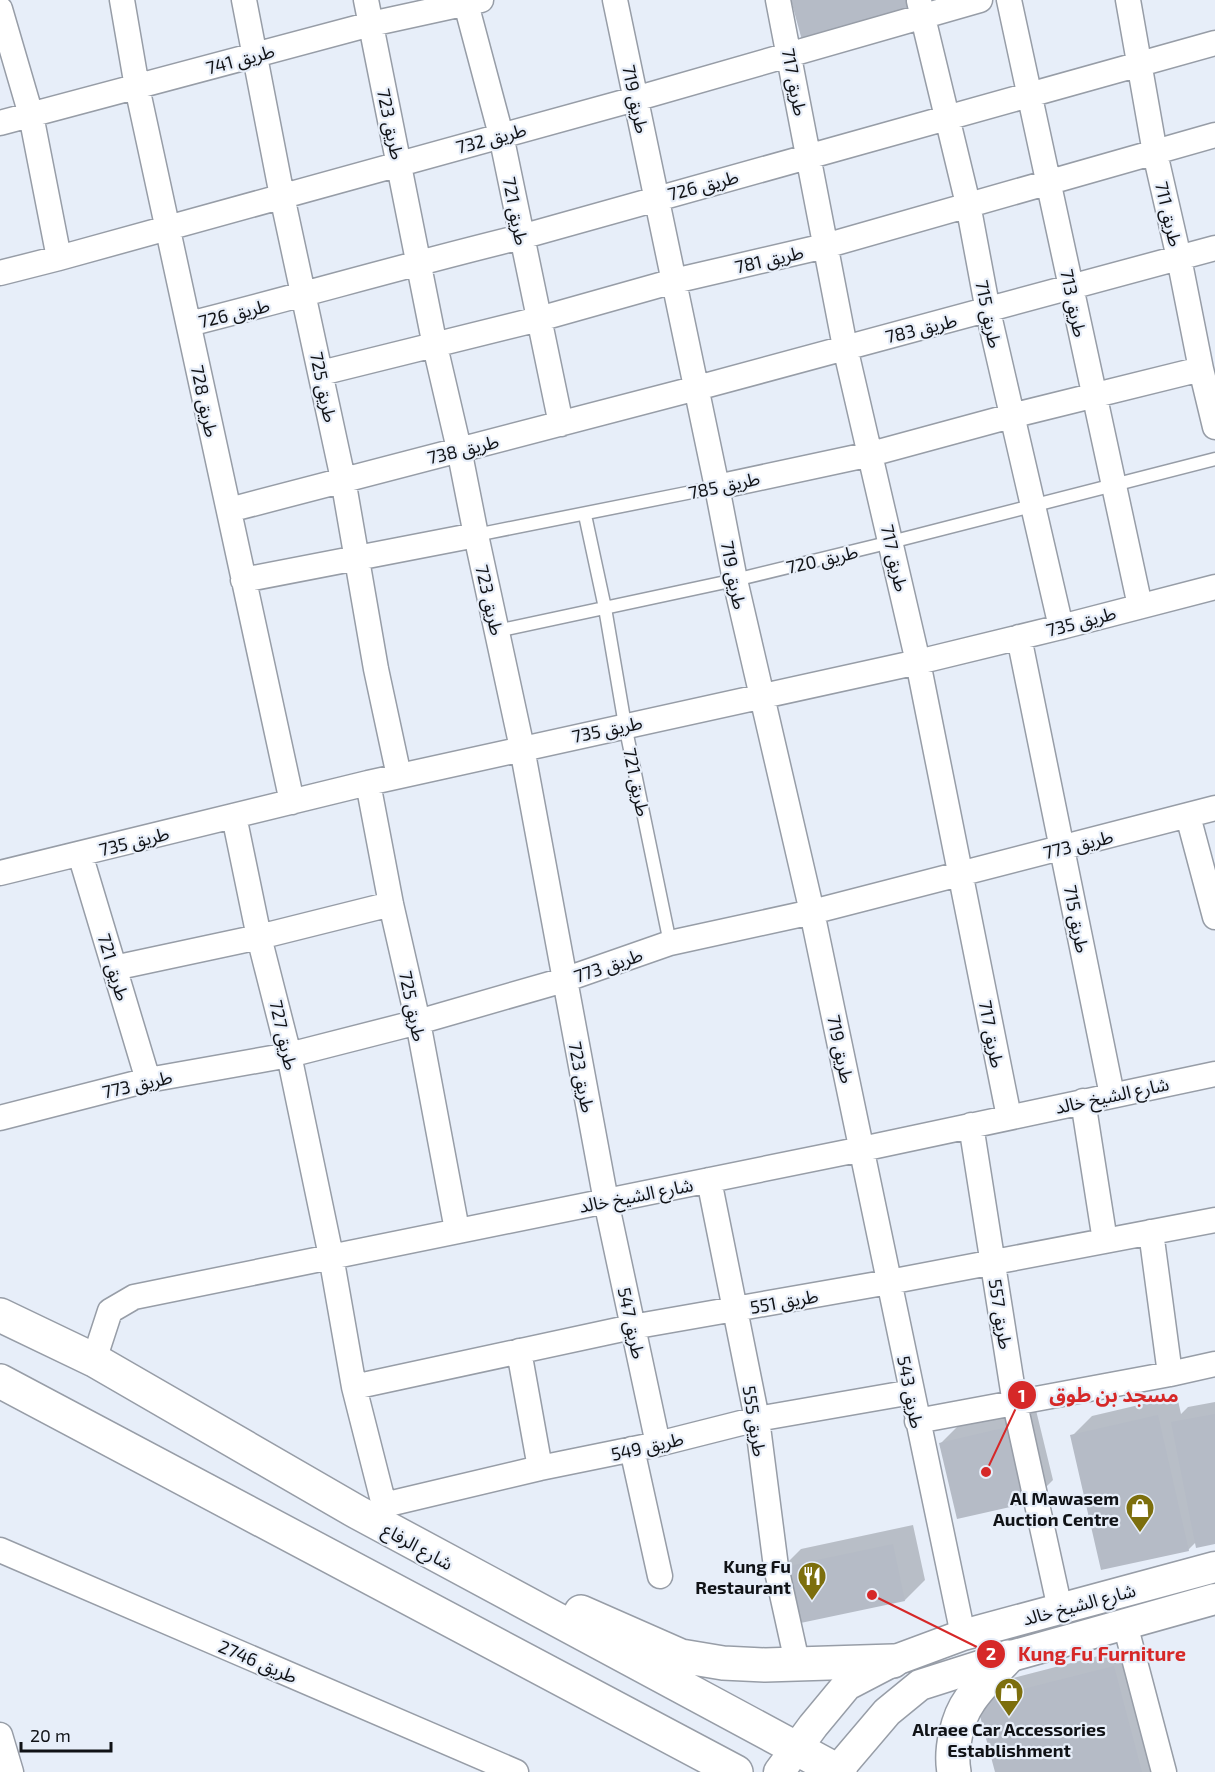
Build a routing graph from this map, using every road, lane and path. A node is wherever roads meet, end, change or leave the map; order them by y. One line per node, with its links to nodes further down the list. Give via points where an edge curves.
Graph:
1 (122, 0): 17 (street, طريق 728)
2 (244, 0): 15 (street, طريق 725)
3 (366, 0): 12 (street, طريق 723)
4 (615, 0): 19 (street, طريق 719)
5 (778, 0): 14 (street, طريق 717)
6 (981, 0): 10 (street, طريق 732)
7 (1009, 0): 18 (street, طريق 713)
8 (1128, 0): 16 (street, طريق 711)
9 (471, 1): 12 (street, طريق 741); 23 (street, طريق 721)
10 (921, 8): 14 (street, طريق 732); 21 (street, طريق 715)
11 (0, 9): 20 (street)
12 (371, 24): 15 (street, طريق 741); 27 (street, طريق 723)
13 (1215, 43): 16 (street, طريق 726)
14 (789, 54): 19 (street, طريق 732); 26 (street, طريق 717)
15 (255, 55): 17 (street, طريق 741); 29 (street, طريق 725)
16 (1140, 64): 18 (street, طريق 726); 25 (street, طريق 711)
17 (137, 87): 20 (street, طريق 741); 32 (street, طريق 728)
18 (1029, 95): 21 (street, طريق 726); 28 (street, طريق 713)
19 (635, 99): 23 (street, طريق 732); 30 (street, طريق 719)
20 (31, 115): 22 (street, طريق 741); 36 (street)
21 (947, 118): 26 (street, طريق 726); 31 (street, طريق 715)
22 (0, 123)
23 (501, 135): 27 (street, طريق 732); 33 (street, طريق 721)
24 (1215, 135): 25 (street, طريق 781)
25 (1155, 153): 28 (street, طريق 781); 37 (street, طريق 711)
26 (809, 157): 30 (street, طريق 726); 34 (street, طريق 717)
27 (400, 163): 29 (street, طريق 732); 38 (street, طريق 723)
28 (1048, 181): 31 (street, طريق 781); 41 (street, طريق 713)
29 (282, 196): 32 (street, طريق 732); 42 (street, طريق 725)
30 (658, 197): 33 (street, طريق 726); 40 (street, طريق 719)
31 (968, 204): 34 (street, طريق 781); 43 (street, طريق 715)
32 (169, 228): 36 (street, طريق 732); 45 (street, طريق 728)
33 (521, 237): 38 (street, طريق 726); 44 (street, طريق 721)
34 (825, 246): 40 (street, طريق 781); 47 (street, طريق 717)
35 (1215, 248): 37 (street, طريق 783)
36 (59, 258): 39 (street, طريق 732)
37 (1179, 258): 41 (street, طريق 783); 48 (street, طريق 711)
38 (418, 262): 42 (street, طريق 726); 46 (street, طريق 723)
39 (0, 273)
40 (674, 281): 44 (street, طريق 781); 50 (street, طريق 719)
41 (1071, 288): 43 (street, طريق 783); 51 (street, طريق 713)
42 (304, 295): 45 (street, طريق 726); 49 (street, طريق 725)
43 (987, 311): 47 (street, طريق 783); 52 (street, طريق 715)
44 (538, 319): 46 (street, طريق 781); 53 (street, طريق 721)
45 (189, 324): 62 (street, طريق 728)
46 (435, 346): 49 (street, طريق 781); 55 (street, طريق 723)
47 (845, 347): 50 (street, طريق 783); 56 (street, طريق 717)
48 (1201, 369): 51 (street, طريق 785); 54 (street, طريق 711)
49 (321, 374): 58 (street, طريق 725)
50 (697, 388): 53 (street, طريق 738); 60 (street, طريق 719)
51 (1093, 396): 52 (street, طريق 785); 59 (street, طريق 713)
52 (1011, 416): 56 (street, طريق 785); 61 (street, طريق 715)
53 (561, 424): 55 (street, طريق 738)
54 (1215, 427)
55 (459, 449): 58 (street, طريق 738); 64 (street, طريق 723)
56 (871, 454): 60 (street, طريق 785); 65 (street, طريق 717)
57 (1215, 459): 59 (lane, طريق 720)
58 (343, 479): 62 (street, طريق 738); 66 (street, طريق 725)
59 (1113, 485): 61 (lane, طريق 720); 70 (street, طريق 713)
60 (717, 487): 63 (lane, طريق 785); 68 (street, طريق 719)
61 (1032, 505): 65 (lane, طريق 720); 72 (street, طريق 715)
62 (228, 510): 67 (street, طريق 728)
63 (585, 515): 64 (lane, طريق 785); 71 (lane, طريق 721)
64 (476, 535): 66 (street, طريق 785); 73 (street, طريق 723)
65 (891, 542): 68 (lane, طريق 720); 75 (street, طريق 717)
66 (357, 559): 67 (street, طريق 785); 79 (street, طريق 725)
67 (243, 580): 81 (street, طريق 728)
68 (735, 580): 71 (lane, طريق 720); 76 (street, طريق 719)
69 (1215, 586): 70 (street, طريق 735)
70 (1140, 606): 72 (street, طريق 735)
71 (605, 608): 73 (lane, طريق 720); 77 (lane, طريق 721)
72 (1061, 627): 74 (street, طريق 735)
73 (497, 631): 78 (street, طريق 723)
74 (1019, 637): 75 (street, طريق 735); 85 (street, طريق 715)
75 (918, 662): 76 (street, طريق 735); 88 (street, طريق 717)
76 (761, 697): 77 (street, طريق 735); 90 (street, طريق 719)
77 (626, 725): 78 (street, طريق 735); 93 (lane, طريق 721)
78 (522, 748): 79 (street, طريق 735); 95 (street, طريق 723)
79 (399, 776): 80 (street, طريق 735)
80 (368, 783): 81 (street, طريق 735); 89 (street, طريق 725)
81 (292, 802): 83 (street, طريق 735)
82 (1215, 808): 84 (street, طريق 773)
83 (234, 816): 86 (street, طريق 735); 92 (street, طريق 727)
84 (1188, 816): 85 (street, طريق 773); 91 (street)
85 (1062, 848): 88 (street, طريق 773); 100 (street, طريق 715)
86 (80, 854): 87 (street, طريق 735); 94 (street, طريق 721)
87 (0, 873)
88 (960, 875): 90 (street, طريق 773); 102 (street, طريق 717)
89 (391, 904): 92 (street); 96 (street, طريق 725)
90 (812, 912): 93 (street, طريق 773); 105 (street, طريق 719)
91 (1215, 917)
92 (259, 937): 94 (street); 97 (street, طريق 727)
93 (670, 943): 95 (street, طريق 773)
94 (114, 968): 99 (street, طريق 721)
95 (564, 980): 96 (street, طريق 773); 107 (street, طريق 723)
96 (418, 1022): 97 (street, طريق 773); 109 (street, طريق 725)
97 (289, 1056): 99 (street, طريق 773); 112 (street, طريق 727)
98 (1215, 1074): 100 (street, شارع الشيخ خالد)
99 (148, 1080): 103 (street, طريق 773)
100 (1112, 1095): 101 (street, شارع الشيخ خالد)
101 (1083, 1101): 102 (street, شارع الشيخ خالد); 111 (street)
102 (1008, 1117): 104 (street, شارع الشيخ خالد)
103 (0, 1118)
104 (971, 1125): 105 (street, شارع الشيخ خالد); 113 (street, طريق 557)
105 (862, 1149): 106 (street, شارع الشيخ خالد); 114 (street, طريق 543)
106 (709, 1180): 107 (street, شارع الشيخ خالد); 115 (street, طريق 555)
107 (606, 1201): 109 (street, شارع الشيخ خالد); 117 (street, طريق 547)
108 (1215, 1220): 110 (street, طريق 551)
109 (457, 1230): 112 (street, شارع الشيخ خالد)
110 (1151, 1232): 111 (street, طريق 551); 121 (street)
111 (1106, 1241): 113 (street, طريق 551)
112 (331, 1256): 119 (street, شارع الشيخ خالد, via 134,1297 110,1311); 123 (street, طريق 727)
113 (993, 1262): 114 (street, طريق 551); 125 (street, طريق 557)
114 (889, 1282): 115 (street, طريق 551); 124 (street, طريق 543)
115 (735, 1310): 117 (street, طريق 551); 126 (street, طريق 555)
116 (0, 1315): 119 (main road, شارع الرفاع)
117 (632, 1327): 118 (street, طريق 551); 128 (street, طريق 547)
118 (519, 1352): 123 (street, طريق 551); 130 (street)
119 (94, 1360): 135 (main road, شارع الرفاع)
120 (1215, 1364): 121 (street)
121 (1170, 1374): 125 (street)
122 (0, 1381): 148 (main road)
123 (354, 1387): 131 (street, طريق 727)
124 (912, 1392): 126 (street, طريق 549); 127 (street, طريق 543)
125 (1015, 1404): 127 (street); 137 (street, طريق 557)
126 (757, 1419): 128 (street, طريق 549); 142 (street, طريق 555, via 779,1589)
127 (917, 1421): 139 (street, طريق 543)
128 (658, 1444): 129 (street, طريق 549)
129 (632, 1449): 130 (street, طريق 549); 134 (street)
130 (540, 1468): 131 (street, طريق 549)
131 (384, 1505)
132 (0, 1550): 147 (street, طريق 2746)
133 (1215, 1567): 137 (street, شارع الشيخ خالد)
134 (660, 1576)
135 (489, 1584): 142 (main road, via 592,1616 681,1656 723,1663); 144 (main road, شارع الرفاع)
136 (1215, 1599): 138 (street, شارع الشيخ خالد)
137 (1060, 1609): 139 (street, شارع الشيخ خالد)
138 (1125, 1624): 140 (street, شارع الشيخ خالد); 150 (street)
139 (963, 1635): 141 (street, شارع الشيخ خالد)
140 (1008, 1657): 145 (street, شارع الشيخ خالد, via 920,1685 887,1712); 149 (main road, via 964,1711 957,1735)
141 (893, 1660): 142 (main road); 144 (street, شارع الشيخ خالد, via 847,1685)
142 (797, 1662)
143 (0, 1735): 146 (street)
144 (787, 1760): 145 (main road, شارع الرفاع)
145 (837, 1771)
146 (11, 1772)
147 (516, 1772)
148 (736, 1772)
149 (954, 1772)
150 (1164, 1772)

